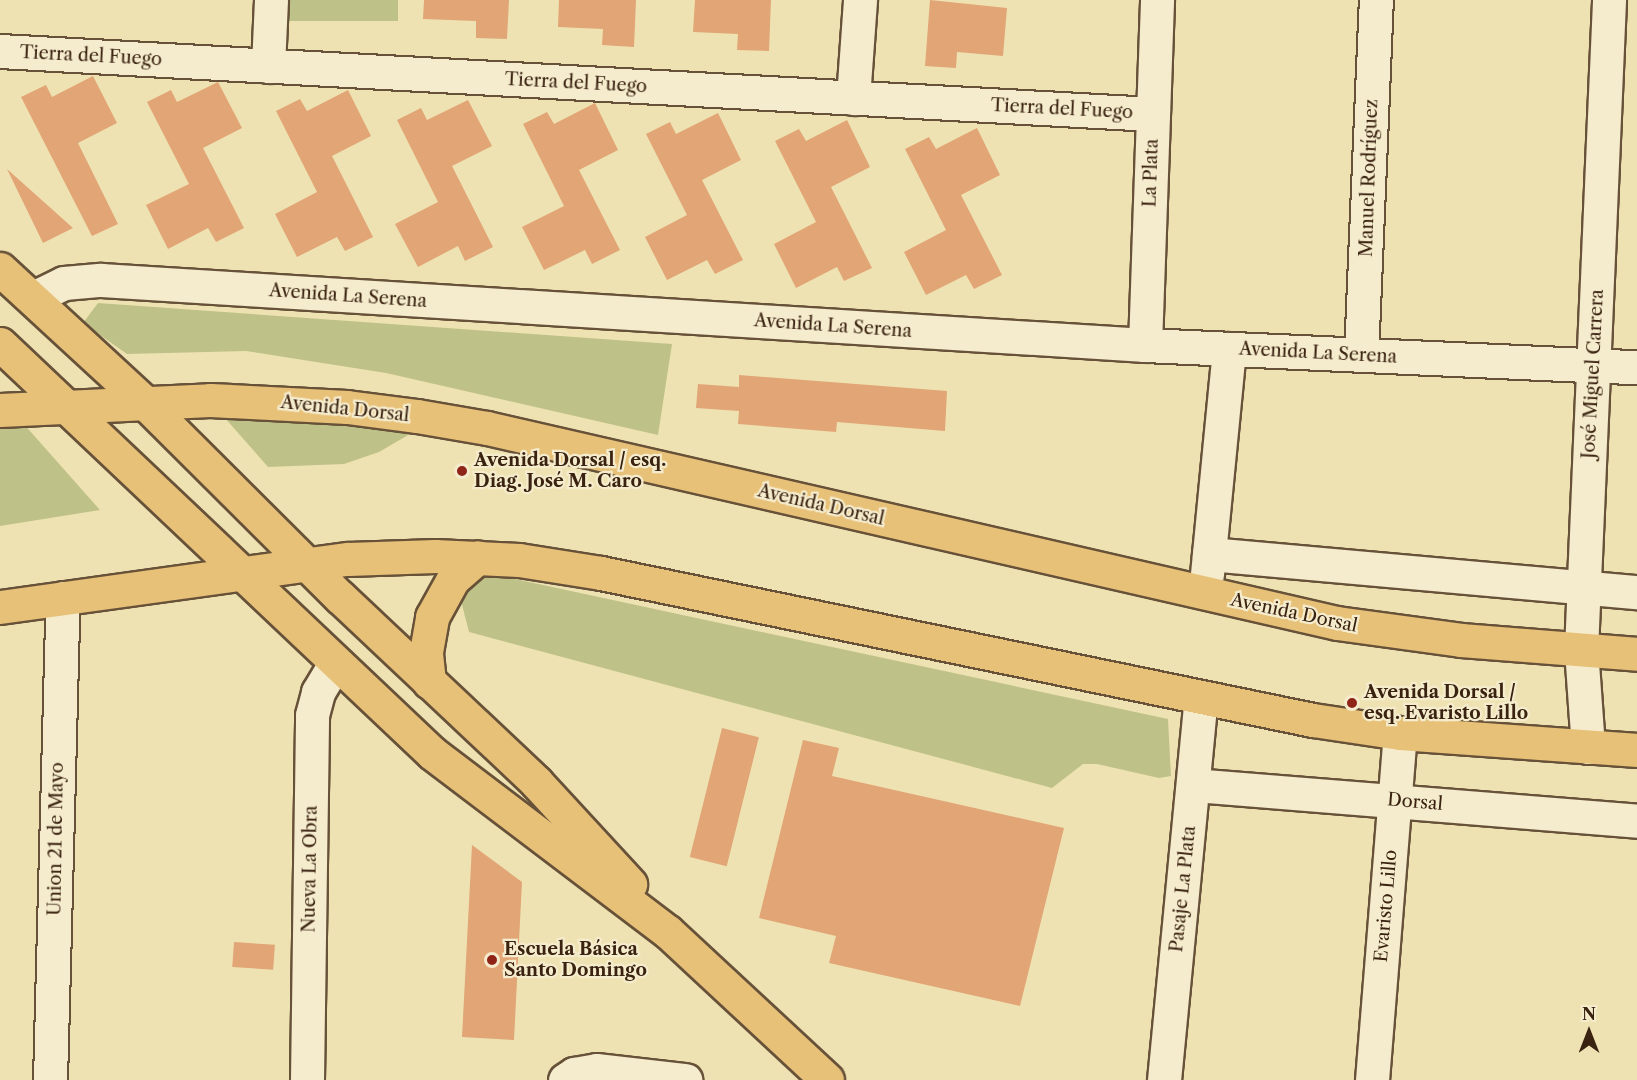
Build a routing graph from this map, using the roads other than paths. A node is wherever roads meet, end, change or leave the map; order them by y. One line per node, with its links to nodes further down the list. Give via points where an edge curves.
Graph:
1 (271, 0): 7 (street)
2 (860, 0): 8 (street)
3 (1157, 0): 9 (street, La Plata)
4 (1376, 0): 15 (street, Manuel Rodríguez)
5 (1609, 0): 16 (street, José Miguel Carrera)
6 (0, 51): 7 (street, Tierra del Fuego)
7 (268, 66): 8 (street, Tierra del Fuego)
8 (853, 98): 9 (street, Tierra del Fuego)
9 (1153, 114): 13 (street, La Plata)
10 (0, 269): 11 (main road)
11 (33, 298): 13 (street, Avenida La Serena, via 64,283 101,280); 18 (main road)
12 (0, 344): 19 (main road)
13 (1146, 345): 14 (street, Avenida La Serena)
14 (1229, 349): 15 (street, Avenida La Serena); 21 (street)
15 (1361, 355): 16 (street, Avenida La Serena)
16 (1594, 365): 17 (street, Avenida La Serena); 25 (street, José Miguel Carrera)
17 (1637, 368)
18 (142, 401): 19 (main road, Avenida Dorsal); 23 (main road); 27 (main road, Avenida Dorsal, via 312,404 475,426)
19 (63, 404): 20 (main road, Avenida Dorsal); 24 (main road)
20 (0, 410)
21 (1209, 554): 25 (street); 27 (street)
22 (478, 557): 23 (main road, via 389,557); 33 (main road, via 453,579 432,617 426,652); 34 (main road, via 601,573)
23 (306, 563): 24 (main road); 33 (main road)
24 (238, 573): 28 (main road); 32 (main road)
25 (1584, 587): 26 (street); 30 (street, José Miguel Carrera)
26 (1637, 591)
27 (1205, 594): 30 (main road, Avenida Dorsal, via 1399,633)
28 (63, 598): 29 (main road); 42 (street, Union 21 de Mayo)
29 (0, 607)
30 (1581, 650): 31 (main road, Avenida Dorsal); 36 (street, José Miguel Carrera)
31 (1637, 654)
32 (335, 664): 41 (main road, via 453,771); 43 (street, Nueva La Obra, via 318,692 312,715)
33 (429, 682): 41 (main road, via 580,826)
34 (1202, 698): 35 (main road); 38 (street, Pasaje La Plata)
35 (1400, 733): 36 (main road); 39 (street, Evaristo Lillo)
36 (1588, 747): 37 (main road)
37 (1637, 750)
38 (1193, 785): 39 (street, Dorsal); 47 (street, Pasaje La Plata)
39 (1395, 801): 40 (street, Dorsal); 48 (street, Evaristo Lillo)
40 (1637, 821)
41 (668, 932): 46 (main road)
42 (50, 1080)
43 (307, 1080)
44 (565, 1080): 45 (street, via 596,1070)
45 (686, 1080)
46 (827, 1080)
47 (1164, 1080)
48 (1372, 1080)

